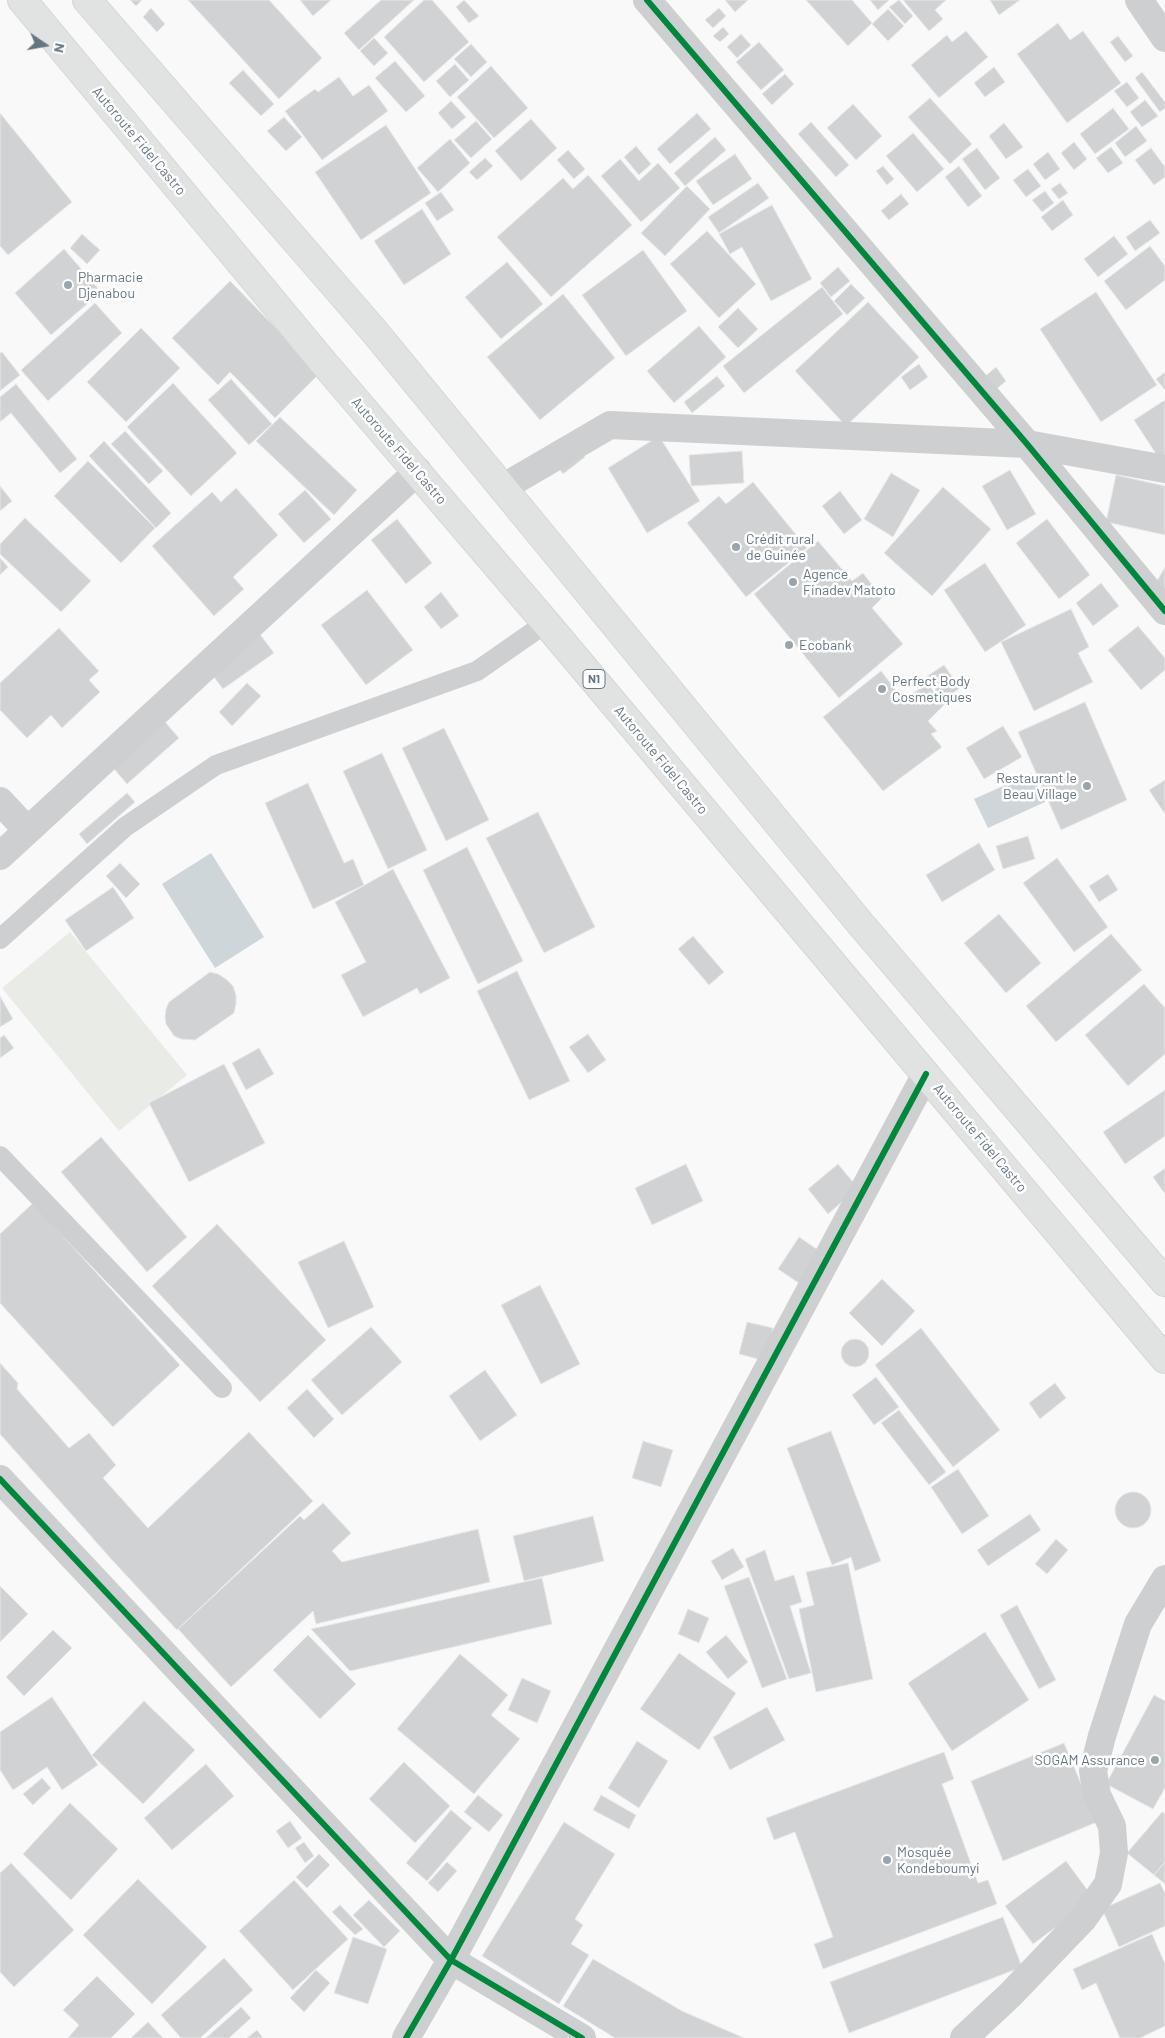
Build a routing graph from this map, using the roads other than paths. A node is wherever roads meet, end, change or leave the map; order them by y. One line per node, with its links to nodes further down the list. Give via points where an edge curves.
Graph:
1 (22, 0): 8 (highway, Autoroute Fidel Castro / N1, via 323,362)
2 (87, 0): 9 (highway, via 374,331)
3 (647, 0): 6 (street)
4 (1139, 0): 5 (street)
5 (1165, 38)
6 (1027, 444): 7 (street); 9 (street, via 610,425); 10 (street)
7 (1165, 469)
8 (418, 471): 11 (highway, Autoroute Fidel Castro / N1); 13 (street)
9 (502, 488): 18 (highway, via 859,922)
10 (1165, 611)
11 (546, 622): 15 (lane, via 477,671 216,765 125,828); 16 (highway, Autoroute Fidel Castro / N1)
12 (0, 800): 13 (street)
13 (27, 830): 14 (street)
14 (0, 856)
15 (0, 940)
16 (926, 1074): 19 (highway, Autoroute Fidel Castro / N1); 23 (street)
17 (0, 1156): 20 (lane)
18 (1165, 1282)
19 (1165, 1359)
20 (222, 1388)
21 (0, 1479): 23 (street)
22 (1165, 1579): 26 (street, via 1138,1624 1093,1771 1097,1795 1112,1826 1114,1852 1108,1884 1084,1919)
23 (450, 1960): 24 (street); 25 (street)
24 (406, 2038)
25 (582, 2038)
26 (964, 2038)

